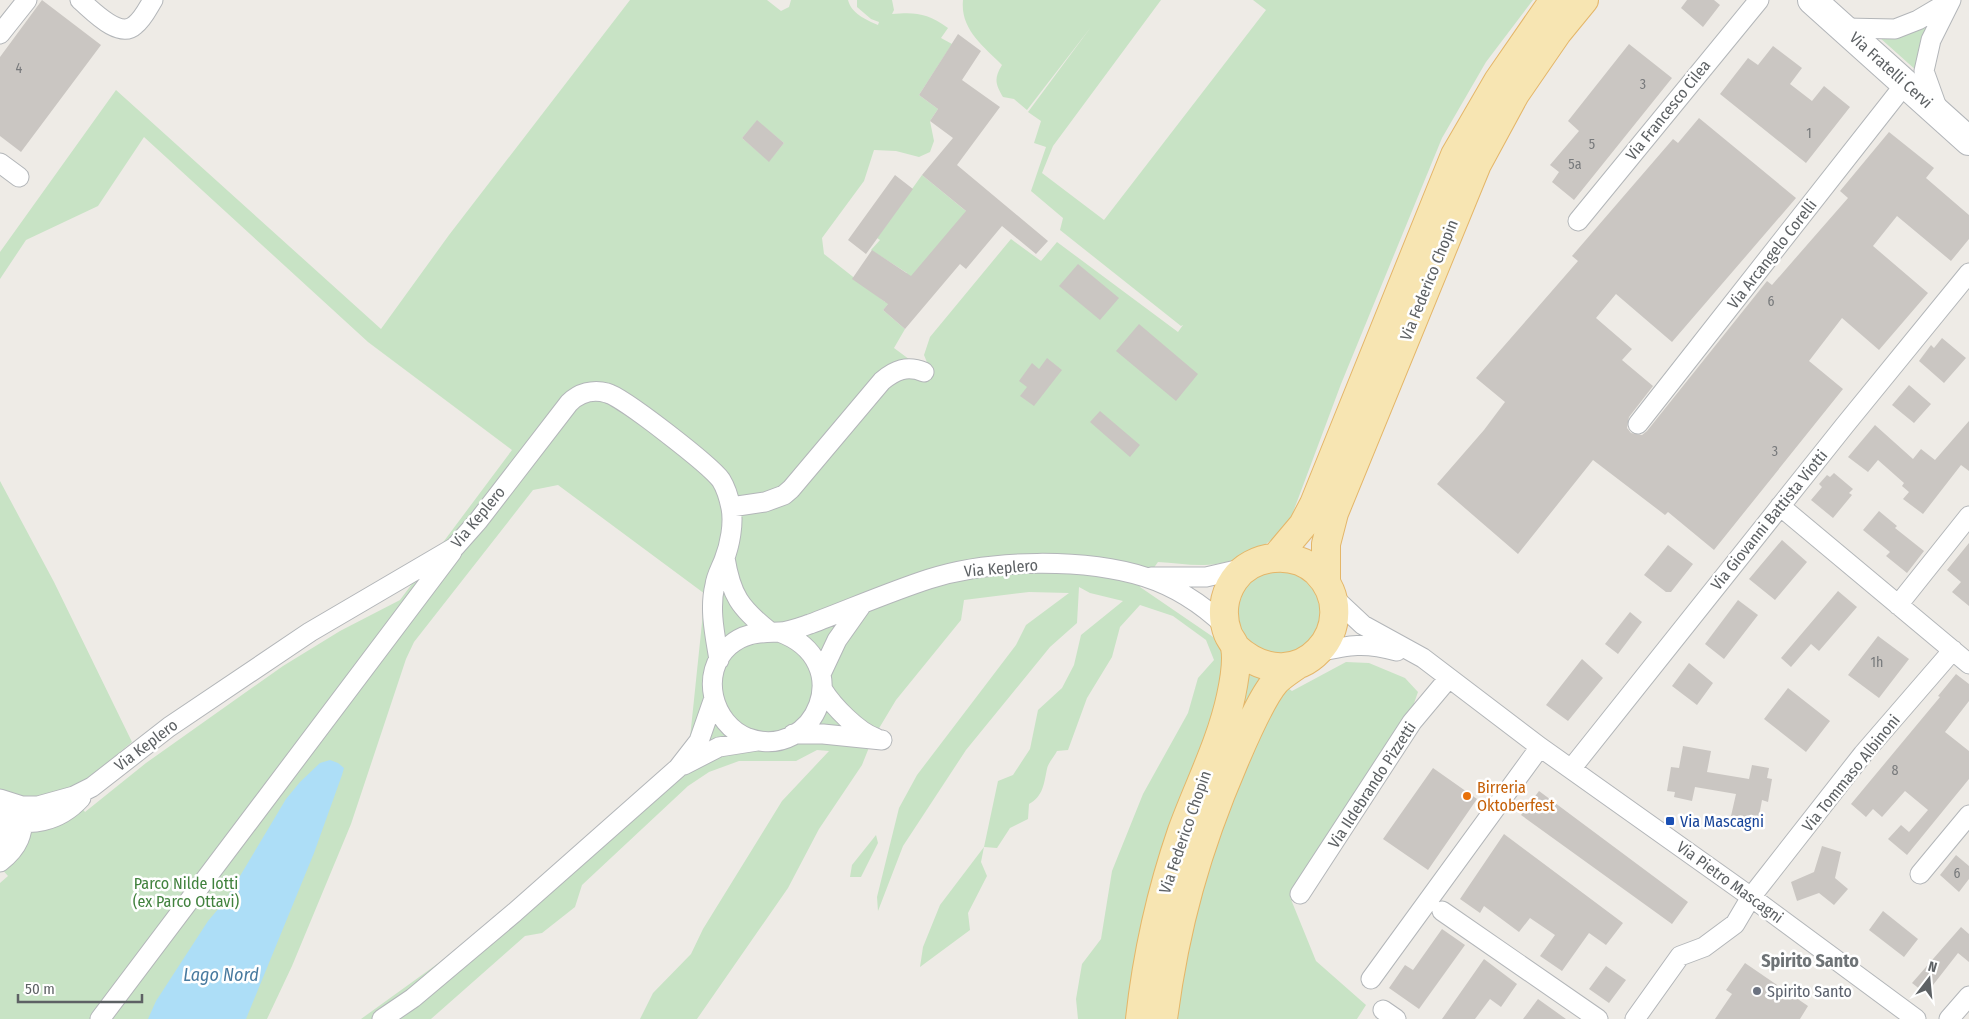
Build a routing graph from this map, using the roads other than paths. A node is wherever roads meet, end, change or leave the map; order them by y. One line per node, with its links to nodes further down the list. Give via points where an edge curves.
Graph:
1 (27, 0): 9 (street)
2 (80, 0): 3 (street, via 114,27 125,30 135,26)
3 (153, 0)
4 (1554, 0): 23 (main road, Via Federico Chopin, via 1498,81 1455,155 1314,504 1303,525)
5 (1584, 0): 27 (main road, Via Federico Chopin, via 1515,94 1477,164 1334,512 1326,544)
6 (1758, 0): 15 (street, Via Francesco Cilea)
7 (1812, 0): 8 (main road, Via Fratelli Cervi)
8 (1845, 28): 10 (main road, Via Fratelli Cervi); 11 (street, via 1895,29 1918,20 1951,0 1931,40 1924,71)
9 (0, 34)
10 (1905, 84): 11 (main road, Via Fratelli Cervi); 18 (street, Via Arcangelo Corelli)
11 (1939, 114): 12 (main road, Via Fratelli Cervi)
12 (1969, 141)
13 (0, 163): 14 (street)
14 (19, 177)
15 (1578, 221)
16 (1969, 273): 19 (street, Via Giovanni Battista Viotti)
17 (924, 372): 20 (street, via 902,369 882,381 784,495 755,505)
18 (1638, 424)
19 (1780, 506): 28 (street); 44 (street, Via Giovanni Battista Viotti)
20 (731, 507): 22 (street, Via Keplero, via 722,482 706,464 622,400 607,392 590,392 575,397 569,403); 24 (street, Via Keplero)
21 (1969, 516): 28 (street)
22 (455, 547): 47 (street, Via Keplero, via 302,637 169,727 92,787); 55 (street)
23 (1276, 557): 25 (main road, Via Federico Chopin, via 1260,560); 27 (main road, Via Federico Chopin, via 1304,563)
24 (725, 558): 30 (street, via 729,582 738,601); 35 (street, via 715,583 712,604)
25 (1246, 568): 26 (street, via 1206,577); 31 (main road, Via Federico Chopin, via 1234,579 1226,594 1223,610)
26 (1145, 578): 29 (street, Via Keplero, via 1046,564 980,569 930,578); 31 (street, via 1198,603)
27 (1329, 589): 33 (main road, Via Federico Chopin, via 1334,611 1332,626 1327,640); 34 (street, Via Pietro Mascagni, via 1363,624)
28 (1898, 605): 32 (street)
29 (862, 606): 30 (street, Via Keplero, via 808,625); 38 (street, via 837,640)
30 (774, 632): 35 (street, via 753,632 740,638); 38 (street, via 794,638 806,647 816,660)
31 (1230, 636): 33 (main road, via 1248,658 1263,666 1280,668); 57 (main road, Via Federico Chopin, via 1234,673 1229,707 1183,830 1157,914)
32 (1953, 650): 36 (street); 51 (street, Via Tommaso Albinoni, via 1864,754)
33 (1307, 658): 34 (street, Via Pietro Mascagni, via 1357,644); 58 (main road, Via Federico Chopin, via 1275,682 1241,746 1209,822 1184,900 1170,964)
34 (1423, 658): 37 (street, Via Pietro Mascagni)
35 (719, 660): 39 (street, via 713,679)
36 (1969, 664)
37 (1448, 679): 42 (street, Via Pietro Mascagni); 50 (street, Via Ildebrando Pizzetti, via 1412,722)
38 (822, 682): 40 (street, via 817,711); 40 (street, via 829,699 860,730 882,740)
39 (714, 698): 41 (street, via 726,722 742,734); 43 (street, via 699,741)
40 (793, 734): 41 (street, via 783,739)
41 (762, 741): 43 (street, via 719,747)
42 (1540, 747): 44 (street, Via Pietro Mascagni); 53 (street)
43 (678, 768): 56 (street, via 515,912 413,998)
44 (1571, 769): 51 (street, Via Pietro Mascagni)
45 (0, 800): 47 (street, Via Keplero)
46 (1969, 815): 49 (street)
47 (13, 816): 48 (street, via 4,835)
48 (0, 862)
49 (1920, 874)
50 (1300, 894)
51 (1751, 897): 60 (street, Via Tommaso Albinoni, via 1735,924 1704,947 1680,956); 61 (street, Via Pietro Mascagni)
52 (1442, 910): 59 (street)
53 (1371, 979)
54 (1969, 996): 62 (street)
55 (100, 1019)
56 (382, 1019)
57 (1140, 1019)
58 (1163, 1019)
59 (1598, 1019)
60 (1635, 1019)
61 (1916, 1019)
62 (1949, 1019)

